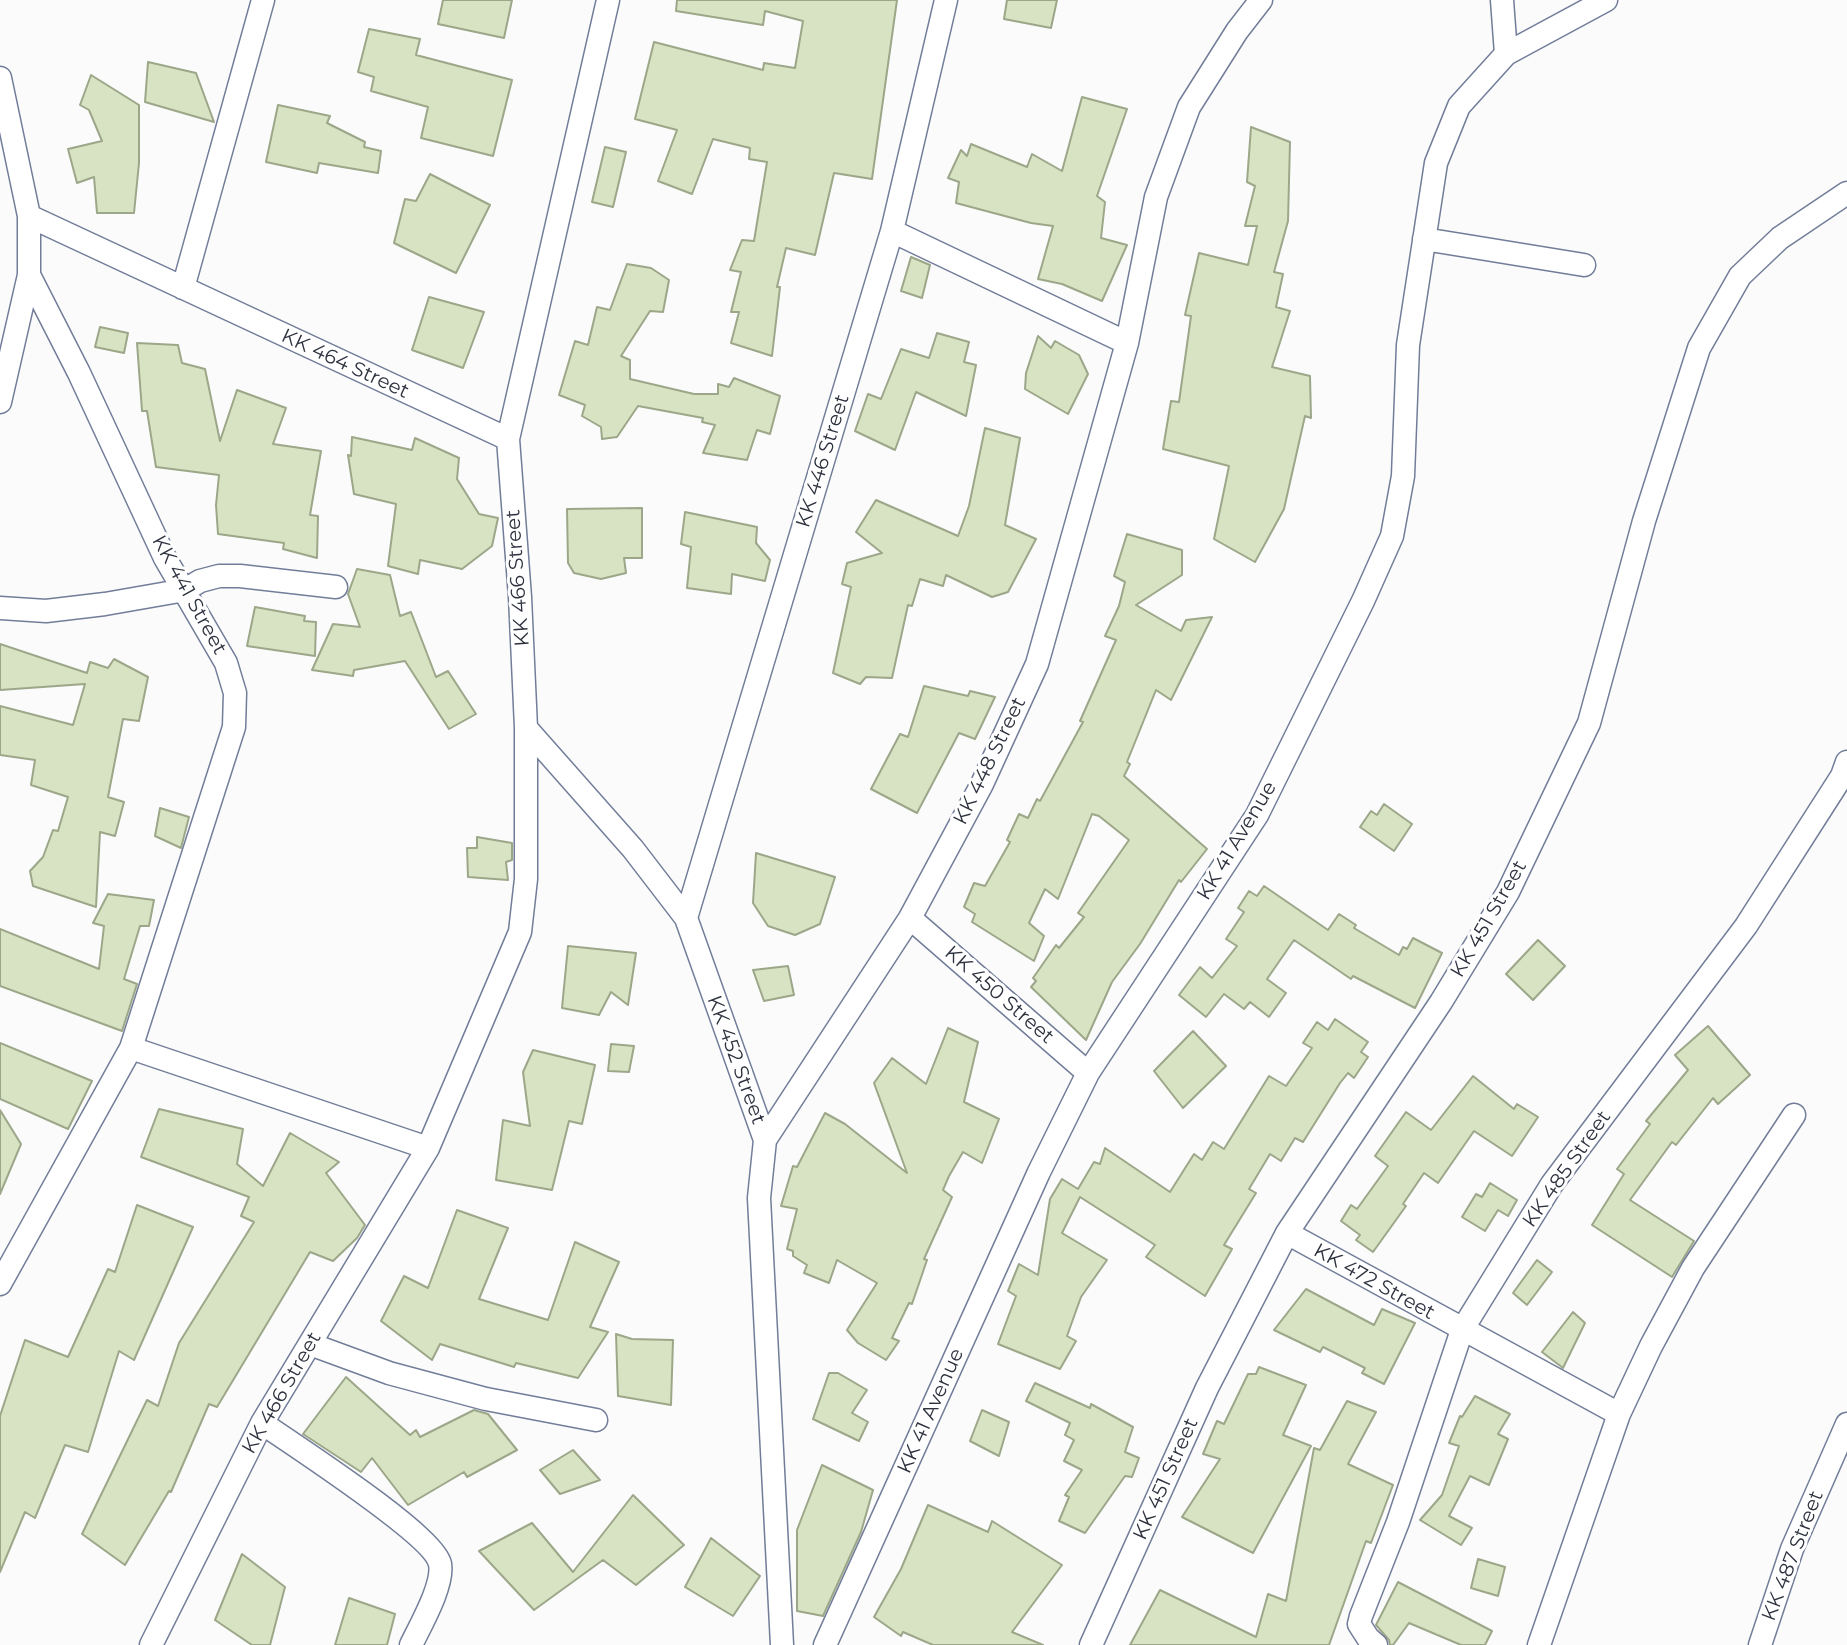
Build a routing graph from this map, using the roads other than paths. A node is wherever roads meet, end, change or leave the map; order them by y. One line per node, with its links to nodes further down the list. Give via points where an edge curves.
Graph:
1 (263, 0): 15 (street)
2 (608, 0): 18 (street, KK 466 Street)
3 (946, 0): 11 (street, KK 446 Street)
4 (1261, 0): 16 (street, KK 448 Street, via 1189,107 1156,197)
5 (1502, 0): 7 (street)
6 (1606, 0): 7 (street, KK 41 Avenue)
7 (1506, 54): 12 (street, KK 41 Avenue, via 1459,106 1436,163)
8 (0, 78): 10 (street, KK 441 Street)
9 (1847, 193): 31 (street, KK 451 Street, via 1780,238 1740,276 1699,348 1644,521 1589,723 1508,892)
10 (29, 216): 14 (street, KK 441 Street); 15 (street, KK 464 Street)
11 (892, 231): 16 (street); 24 (street, KK 446 Street)
12 (1424, 239): 13 (street); 27 (street, KK 41 Avenue, via 1408,345 1403,476 1392,536 1257,815)
13 (1584, 265)
14 (29, 275): 17 (street); 20 (street, KK 441 Street)
15 (183, 288): 18 (street, KK 464 Street)
16 (1127, 343): 25 (street, KK 448 Street, via 1037,664 982,784)
17 (0, 402)
18 (508, 439): 22 (street, KK 466 Street)
19 (336, 587): 20 (street, via 230,576 200,581)
20 (185, 590): 21 (street, via 46,611); 26 (street, KK 441 Street, via 226,663 235,693 234,727)
21 (0, 608)
22 (526, 728): 24 (street, KK 452 Street); 30 (street, KK 466 Street, via 526,879 520,932)
23 (1847, 762): 33 (street, KK 485 Street, via 1746,926 1552,1184)
24 (686, 918): 29 (street, KK 452 Street)
25 (910, 918): 27 (street, KK 450 Street); 29 (street, KK 448 Street)
26 (131, 1048): 30 (street); 32 (street, KK 441 Street)
27 (1088, 1073): 42 (street, KK 41 Avenue)
28 (1794, 1115): 35 (street, via 1693,1268)
29 (765, 1140): 41 (street, KK 452 Street, via 759,1198)
30 (428, 1148): 34 (street, KK 466 Street)
31 (1287, 1233): 33 (street, KK 472 Street); 43 (street, KK 451 Street, via 1207,1388)
32 (0, 1284)
33 (1462, 1330): 35 (street, KK 472 Street); 44 (street, KK 485 Street, via 1361,1616 1359,1624)
34 (310, 1344): 36 (street, via 389,1373 486,1399); 37 (street, KK 466 Street)
35 (1619, 1414): 45 (street)
36 (596, 1420)
37 (262, 1423): 39 (street, KK 466 Street); 40 (street, via 405,1524 440,1560 434,1594)
38 (1847, 1424): 46 (street, KK 487 Street, via 1792,1549)
39 (151, 1645)
40 (411, 1645)
41 (782, 1645)
42 (825, 1645)
43 (1091, 1645)
44 (1376, 1645)
45 (1539, 1645)
46 (1760, 1645)

